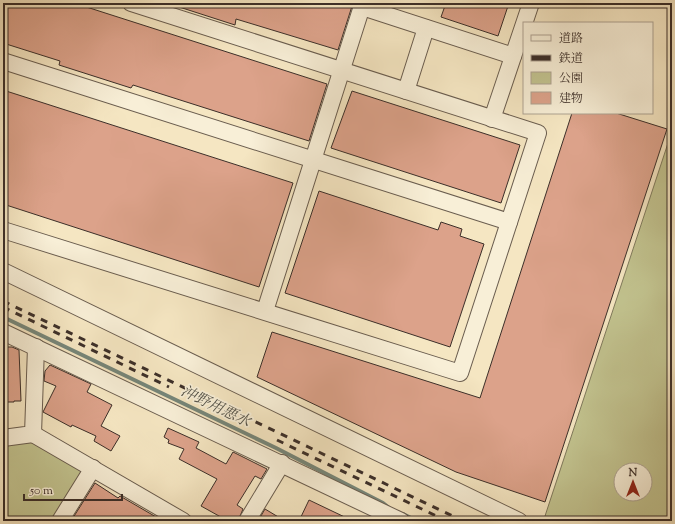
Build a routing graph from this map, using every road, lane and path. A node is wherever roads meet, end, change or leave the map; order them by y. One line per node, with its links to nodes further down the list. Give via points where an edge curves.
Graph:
1 (131, 3): 9 (street)
2 (530, 3): 4 (street)
3 (363, 5): 6 (street); 9 (street)
4 (524, 22)
5 (523, 25): 7 (street)
6 (426, 28): 7 (street); 10 (street)
7 (513, 56): 11 (street)
8 (3, 61): 12 (street)
9 (342, 70): 10 (street); 12 (street)
10 (406, 91): 11 (street)
11 (492, 119): 13 (street, via 538,133)
12 (314, 159): 13 (street); 16 (street)
13 (509, 222): 16 (street, via 460,373)
14 (3, 230): 16 (street)
15 (3, 271): 27 (street)
16 (265, 311)
17 (3, 332): 18 (street)
18 (36, 347): 19 (street); 21 (street)
19 (33, 434): 20 (street); 22 (street)
20 (3, 438)
21 (282, 463): 25 (street); 26 (street)
22 (92, 468): 23 (street); 24 (street)
23 (60, 521)
24 (183, 521)
25 (247, 521)
26 (401, 521)
27 (519, 521)

